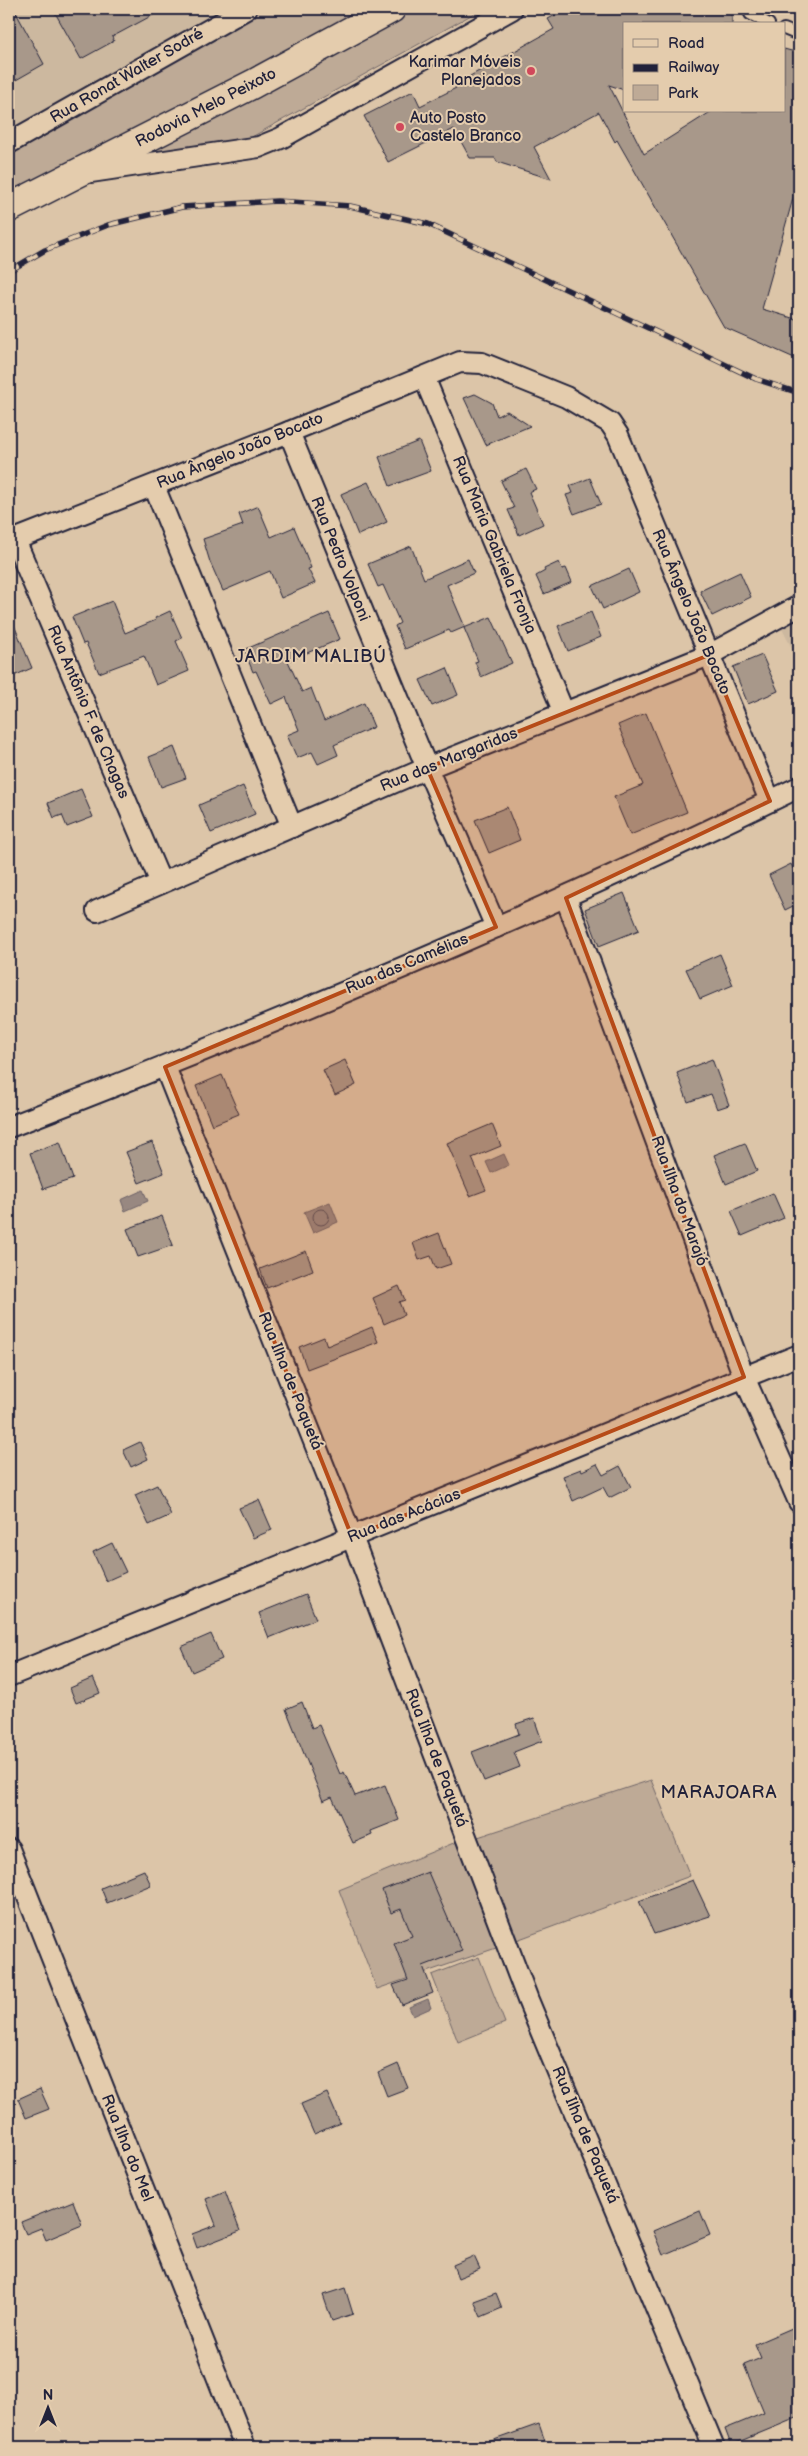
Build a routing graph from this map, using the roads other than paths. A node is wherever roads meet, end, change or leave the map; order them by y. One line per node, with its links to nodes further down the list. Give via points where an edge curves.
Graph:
1 (246, 9): 5 (street, Rua Ronat Walter Sodré)
2 (391, 9): 10 (main road, Rodovia Melo Peixoto)
3 (512, 9): 10 (street, via 282,138 259,147)
4 (748, 9): 6 (lane, via 750,14)
5 (216, 16): 9 (street, Rua Ronat Walter Sodré)
6 (765, 22)
7 (786, 30): 8 (lane)
8 (799, 35)
9 (9, 143)
10 (77, 174): 11 (main road, Rodovia Melo Peixoto)
11 (12, 207)
12 (424, 376): 13 (street, Rua Ângelo João Bocato); 17 (street, Rua Ângelo João Bocato, via 460,362 482,362 566,397 610,423 618,435); 18 (street, Rua Maria Gabriela Fronja)
13 (288, 432): 14 (street, Rua Ângelo João Bocato); 19 (street, Rua Pedro Volponi)
14 (154, 486): 15 (street, Rua Ângelo João Bocato); 22 (street)
15 (12, 541): 23 (street, Rua Antônio F. de Chagas)
16 (799, 606): 17 (street, Rua das Margaridas)
17 (709, 655): 18 (street, Rua das Margaridas); 21 (street, Rua Ângelo João Bocato)
18 (564, 713): 19 (street, Rua das Margaridas)
19 (427, 768): 22 (street, Rua das Margaridas); 26 (street, Rua Pedro Volponi)
20 (799, 788): 21 (street, Rua das Camélias)
21 (770, 801): 24 (street, Rua das Camélias)
22 (292, 826): 23 (street, Rua das Margaridas)
23 (161, 884): 25 (street, Rua das Margaridas)
24 (566, 898): 26 (street, Rua das Camélias); 30 (street, Rua Ilha do Marajó)
25 (97, 911)
26 (496, 927): 27 (street, Rua das Camélias)
27 (165, 1067): 28 (street, Rua das Camélias); 32 (street, Rua Ilha de Paquetá)
28 (9, 1127)
29 (799, 1355): 30 (street, Rua das Acácias)
30 (744, 1377): 31 (street, Rua Ilha do Marajó); 32 (street, Rua das Acácias)
31 (799, 1502)
32 (352, 1537): 33 (street, Rua das Acácias); 36 (street, Rua Ilha de Paquetá, via 528,2000)
33 (9, 1676)
34 (9, 1849): 35 (street, Rua Ilha do Mel)
35 (246, 2447)
36 (714, 2447)

